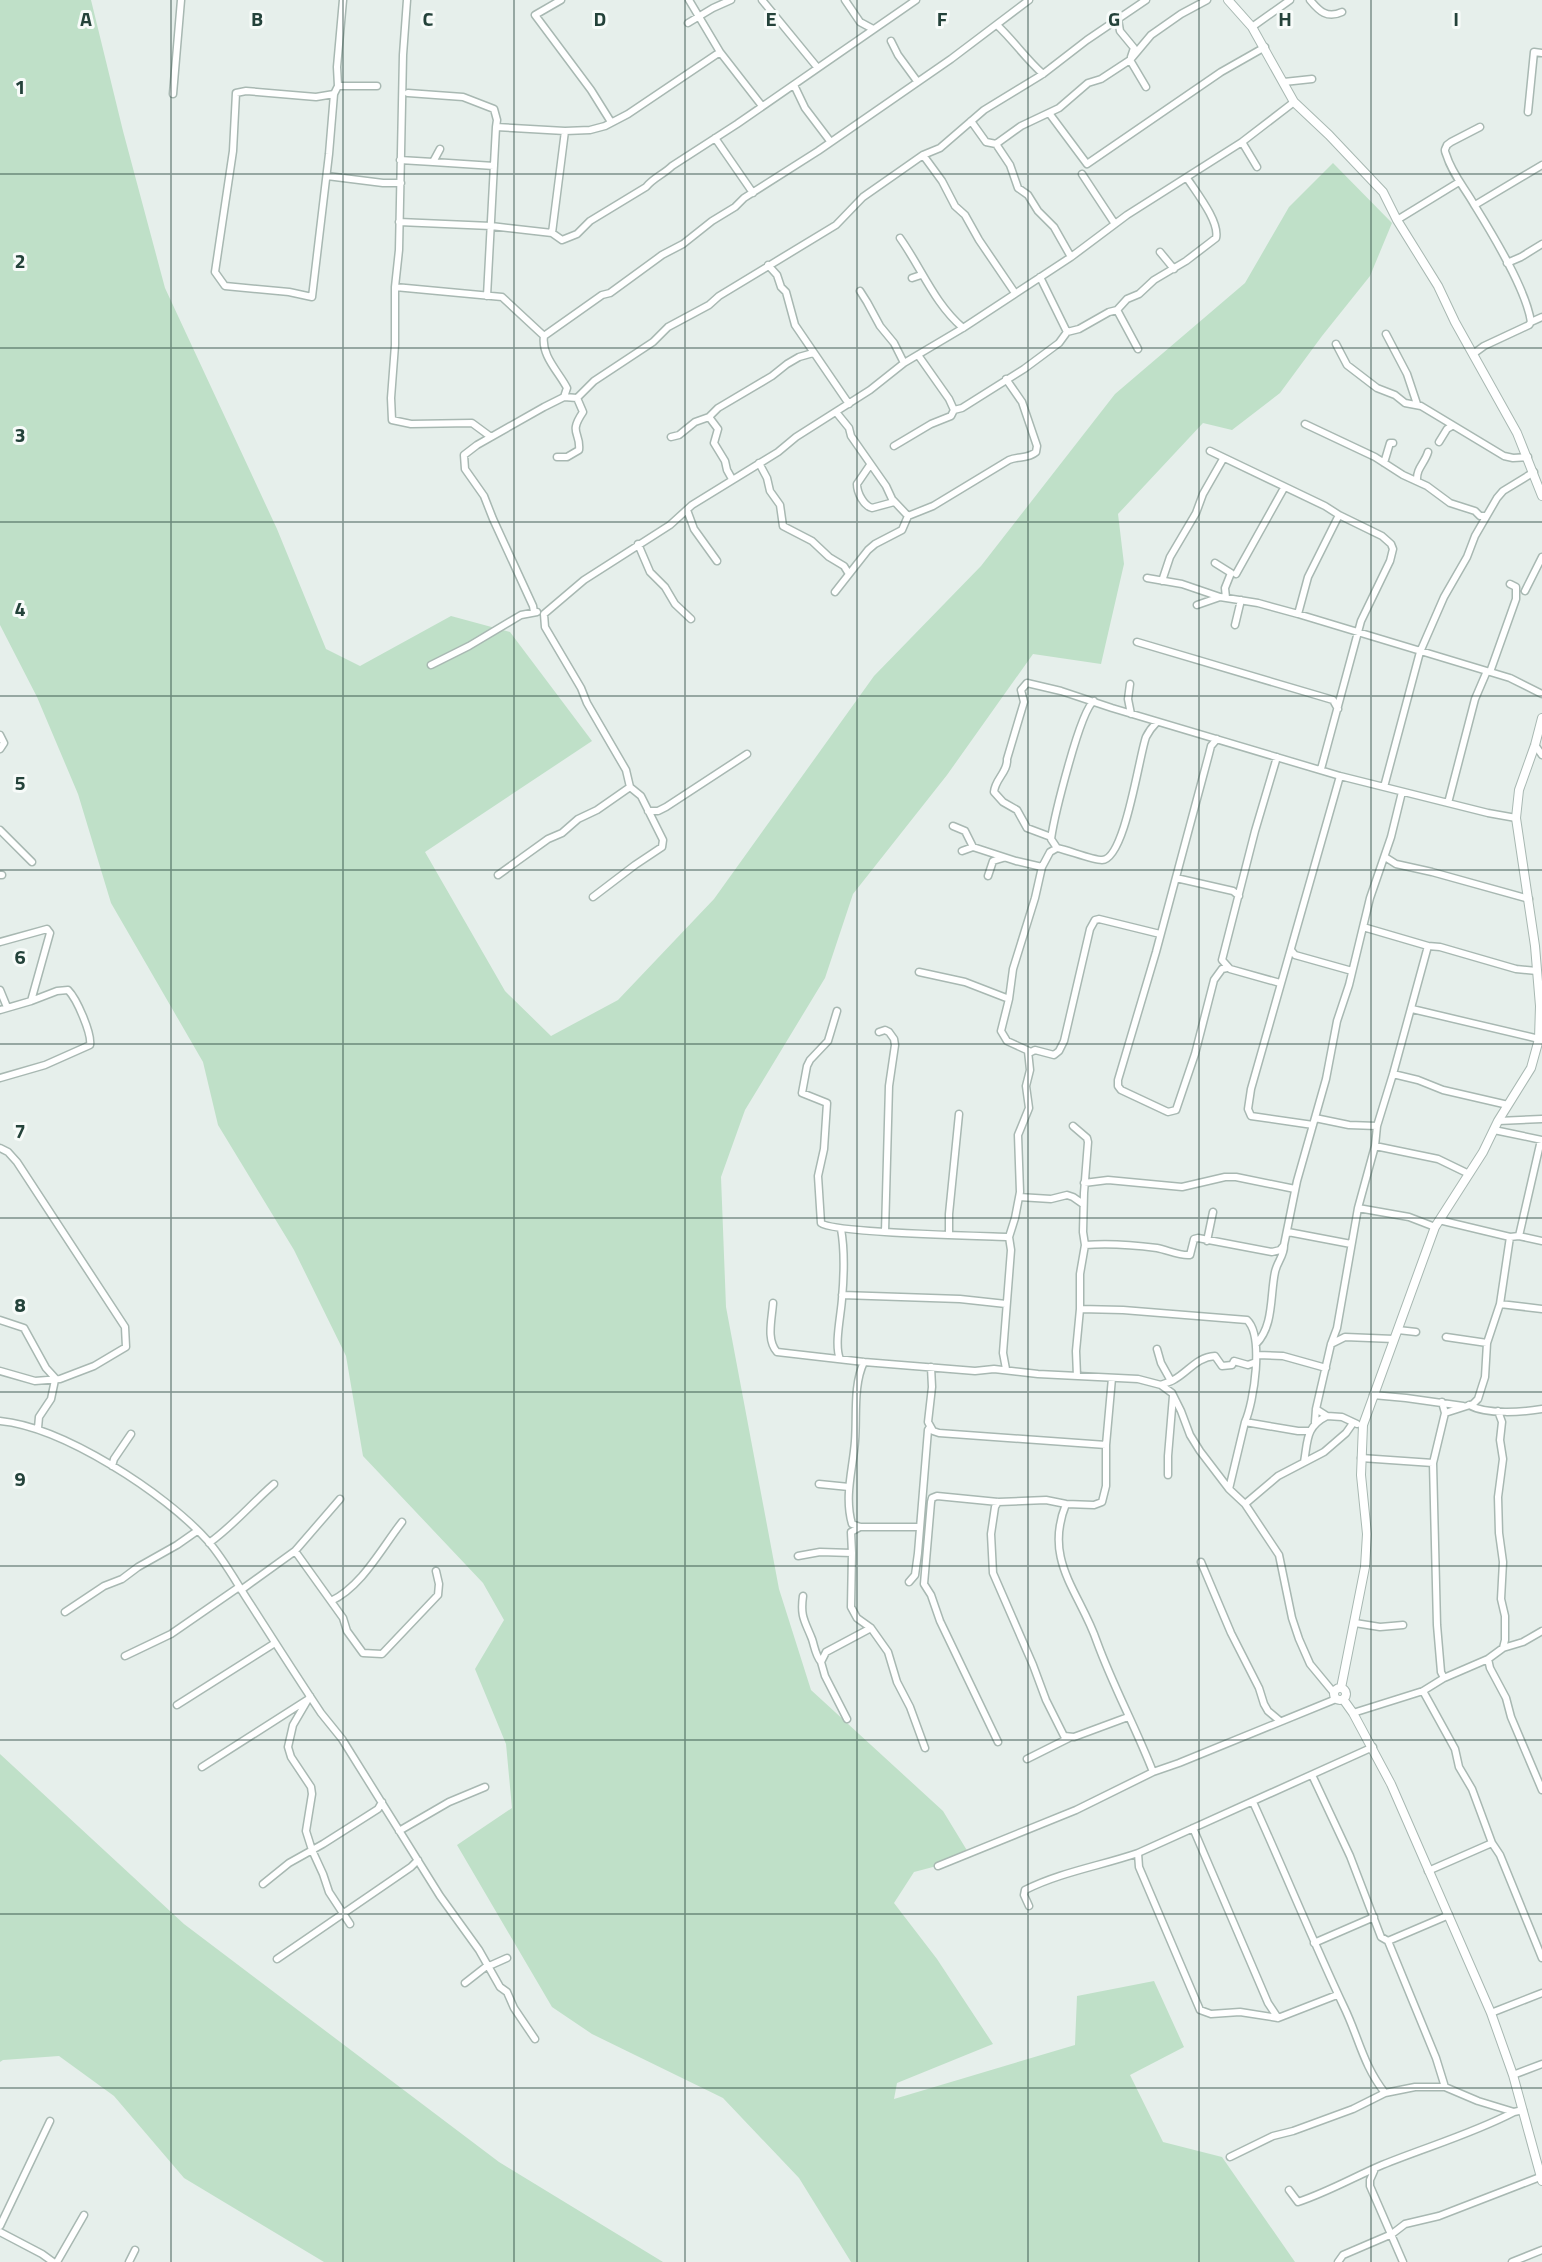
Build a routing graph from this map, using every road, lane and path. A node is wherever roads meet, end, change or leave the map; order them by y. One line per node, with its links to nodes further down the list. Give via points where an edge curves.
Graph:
1 (181, 0): 38 (street)
2 (343, 0): 34 (street)
3 (407, 0): 49 (street)
4 (561, 0): 45 (street, via 535,15)
5 (689, 0): 17 (street)
6 (731, 0): 17 (street)
7 (762, 0): 28 (street)
8 (844, 0): 22 (street, via 860,22)
9 (916, 0): 22 (street)
10 (1029, 0): 20 (street)
11 (1146, 0): 18 (street)
12 (1207, 0): 27 (street, via 1151,34)
13 (1228, 0): 21 (street)
14 (1290, 0): 21 (street)
15 (1310, 0): 16 (street, via 1323,14)
16 (1342, 12)
17 (699, 16): 19 (street); 25 (street)
18 (1118, 20): 27 (street, via 1120,30 1134,48); 29 (street)
19 (687, 23)
20 (997, 25): 29 (street); 31 (street)
21 (1252, 27): 24 (street)
22 (873, 29): 28 (street)
23 (891, 41): 31 (street)
24 (1265, 47): 32 (street); 42 (street, via 1221,72 1087,164)
25 (720, 52): 41 (street); 45 (street)
26 (1542, 53): 43 (street, via 1534,52)
27 (1130, 60): 36 (street); 42 (street, via 1088,83)
28 (817, 67): 33 (street)
29 (1043, 75): 44 (street)
30 (1312, 79): 32 (street)
31 (916, 81): 52 (street)
32 (1284, 82): 40 (street)
33 (794, 85): 41 (street); 52 (street, via 807,111)
34 (338, 86): 35 (street); 39 (street)
35 (377, 86)
36 (1146, 87)
37 (408, 93): 47 (street, via 463,97 484,105 494,109)
38 (173, 94)
39 (334, 94): 63 (street); 63 (street, via 316,97 236,93 233,151 215,272 225,286 312,297)
40 (1294, 102): 53 (street); 69 (street, via 1383,192)
41 (762, 106): 51 (street)
42 (1049, 112): 54 (street)
43 (1528, 112)
44 (971, 121): 54 (street, via 986,142); 56 (street, via 940,148)
45 (611, 122): 50 (street, via 590,130)
46 (394, 123): 49 (street)
47 (496, 127): 50 (street); 60 (street)
48 (1480, 127): 65 (street, via 1445,149)
49 (403, 131): 57 (street)
50 (565, 131): 73 (street)
51 (715, 138): 67 (street); 73 (street, via 576,234 561,240)
52 (830, 141): 67 (street)
53 (1242, 142): 61 (street); 64 (street)
54 (996, 144): 77 (street, via 1010,165 1018,188 1054,227)
55 (440, 148): 58 (street)
56 (922, 155): 79 (street, via 863,197 836,225); 86 (street)
57 (400, 160): 58 (street); 66 (street)
58 (433, 162): 60 (street)
59 (1542, 165): 68 (street)
60 (494, 166): 72 (street)
61 (1257, 167)
62 (1082, 174): 71 (street)
63 (327, 176): 66 (street)
64 (1187, 178): 71 (street); 80 (street, via 1213,220 1217,235)
65 (1459, 182): 68 (street); 69 (street)
66 (401, 183): 70 (street)
67 (753, 193): 94 (street)
68 (1475, 205): 78 (street)
69 (1397, 220): 98 (street, via 1438,286)
70 (399, 222): 72 (street); 84 (street)
71 (1116, 224): 77 (street)
72 (491, 226): 73 (street); 87 (street)
73 (552, 233)
74 (900, 238): 81 (street)
75 (1542, 244): 78 (street)
76 (1160, 252): 80 (street)
77 (1071, 257): 82 (street)
78 (1507, 263): 90 (street)
79 (768, 266): 97 (street, via 786,292 795,325); 103 (street, via 668,327)
80 (1173, 269): 88 (street)
81 (921, 275): 83 (street); 91 (street)
82 (1040, 277): 86 (street); 92 (street)
83 (912, 278)
84 (395, 287): 87 (street); 111 (street, via 392,420 411,424 472,423)
85 (860, 291): 100 (street)
86 (1015, 293): 91 (street)
87 (487, 296): 94 (street, via 506,298)
88 (1117, 310): 92 (street); 96 (street)
89 (1542, 317): 90 (street)
90 (1531, 322): 98 (street)
91 (963, 328): 99 (street)
92 (1066, 332): 101 (street, via 1059,343)
93 (1386, 334): 105 (street, via 1407,374)
94 (544, 336): 102 (street, via 543,344 552,366 567,388)
95 (1336, 344): 105 (street, via 1347,365 1377,388 1405,403)
96 (1138, 348)
97 (813, 352): 104 (street); 108 (street, via 787,364)
98 (1473, 354): 119 (street)
99 (918, 356): 100 (street); 106 (street)
100 (904, 363): 104 (street)
101 (1006, 379): 106 (street); 131 (street, via 1022,402 1036,452 1009,460 933,506)
102 (564, 397): 103 (street); 111 (street)
103 (576, 398): 118 (street, via 583,412 575,429 579,450 567,457)
104 (849, 404): 107 (street)
105 (1417, 404): 110 (street)
106 (954, 410): 115 (street, via 951,416)
107 (836, 412): 121 (street); 123 (street)
108 (709, 417): 112 (street); 125 (street, via 718,431 714,442)
109 (1305, 424): 122 (street)
110 (1452, 426): 113 (street); 119 (street, via 1504,456)
111 (491, 437): 148 (street, via 464,455 463,462 484,496)
112 (671, 437)
113 (1439, 442)
114 (1393, 443): 122 (street)
115 (894, 446)
116 (1210, 451): 120 (street)
117 (1428, 452): 126 (street, via 1418,469)
118 (557, 457)
119 (1528, 457): 124 (street)
120 (1224, 459): 127 (street); 141 (street, via 1170,557)
121 (759, 463): 125 (street); 138 (street, via 780,505 783,526 812,541)
122 (1384, 463): 126 (street)
123 (870, 465): 129 (street); 129 (street, via 857,484 865,504 872,508)
124 (1534, 472): 128 (street); 133 (street, via 1503,491)
125 (732, 479): 130 (street)
126 (1417, 481): 133 (street, via 1450,503)
127 (1284, 488): 132 (street); 139 (street)
128 (1542, 496)
129 (894, 502): 131 (street)
130 (687, 510): 134 (street); 136 (street, via 694,529)
131 (908, 516): 138 (street, via 902,531 875,544)
132 (1339, 516): 150 (street, via 1308,577); 153 (street, via 1382,536 1393,549)
133 (1483, 518): 155 (street)
134 (638, 544): 149 (street, via 584,580); 151 (street, via 650,572)
135 (1542, 557): 143 (street)
136 (717, 561)
137 (1215, 563): 145 (street, via 1231,573)
138 (849, 574): 144 (street)
139 (1236, 574)
140 (1147, 578): 141 (street)
141 (1162, 581): 145 (street)
142 (1510, 584): 157 (street, via 1516,587 1516,599)
143 (1525, 591)
144 (835, 592)
145 (1223, 597): 146 (street); 147 (street)
146 (1242, 600): 150 (street); 152 (street)
147 (1197, 605)
148 (534, 612): 149 (street); 156 (street, via 514,618)
149 (544, 614): 174 (street, via 545,627 626,770)
150 (1298, 614): 153 (street)
151 (691, 619)
152 (1235, 625)
153 (1359, 634): 155 (street); 161 (street)
154 (1137, 642): 161 (street, via 1324,697 1335,702)
155 (1420, 652): 157 (street); 175 (street)
156 (431, 665)
157 (1488, 671): 159 (street); 177 (street, via 1475,699)
158 (1130, 684): 162 (street)
159 (1542, 694)
160 (1095, 701): 162 (street); 182 (street, via 1087,710 1076,741); 182 (street, via 1030,683 1021,690 1024,702 1007,767 994,792 1017,810 1027,828)
161 (1338, 710): 172 (street)
162 (1131, 714): 164 (street)
163 (1542, 718): 167 (street)
164 (1157, 722): 166 (street); 184 (street, via 1146,737 1135,788 1111,855 1101,860)
165 (0, 735): 168 (street, via 4,742)
166 (1217, 739): 171 (street); 192 (street, via 1211,746)
167 (1535, 744): 170 (street); 179 (street, via 1519,790)
168 (0, 749)
169 (747, 754): 178 (street, via 666,807)
170 (1542, 755)
171 (1277, 757): 172 (street); 193 (street)
172 (1320, 769): 173 (street)
173 (1340, 776): 175 (street); 201 (street)
174 (630, 787): 178 (street, via 641,796); 190 (street)
175 (1384, 787): 176 (street)
176 (1402, 792): 177 (street); 187 (street)
177 (1448, 803): 179 (street)
178 (648, 811): 194 (street, via 663,840 662,847)
179 (1516, 818): 195 (street)
180 (953, 826): 183 (street, via 965,831)
181 (0, 830): 188 (street)
182 (1051, 837): 184 (street)
183 (973, 847): 185 (street); 186 (street)
184 (1057, 848): 189 (street, via 1050,852)
185 (962, 851)
186 (1004, 857): 189 (street); 191 (street, via 993,861)
187 (1385, 857): 195 (street, via 1396,864); 196 (street)
188 (32, 862)
189 (1042, 867): 208 (street, via 1012,969)
190 (498, 875)
191 (988, 876)
192 (1176, 878): 193 (street, via 1233,891); 197 (street)
193 (1239, 896): 202 (street, via 1223,953)
194 (592, 897)
195 (1529, 899): 200 (street)
196 (1363, 927): 199 (street); 203 (street)
197 (1160, 934): 202 (street, via 1118,1080 1121,1090 1168,1112 1176,1110 1214,980); 217 (street, via 1095,920 1062,1047 1054,1055)
198 (0, 942): 209 (street, via 47,929 50,933)
199 (1428, 946): 204 (street); 211 (street)
200 (1539, 946): 204 (street)
201 (1292, 954): 203 (street); 206 (street)
202 (1227, 968): 206 (street)
203 (1352, 971): 224 (street)
204 (1537, 971): 214 (street)
205 (919, 972): 208 (street, via 965,982)
206 (1280, 983): 224 (street, via 1251,1089 1249,1113 1255,1117)
207 (0, 990): 210 (street)
208 (1009, 999): 217 (street, via 1001,1034)
209 (30, 1001): 210 (street); 219 (street, via 69,990 90,1045 45,1065)
210 (8, 1007): 212 (street)
211 (1412, 1009): 216 (street); 218 (street)
212 (0, 1010)
213 (837, 1011): 239 (street, via 828,1041 807,1066 802,1093 827,1103 818,1176 820,1218 825,1226)
214 (1541, 1012): 216 (street)
215 (879, 1032): 240 (street, via 889,1032 895,1045 889,1086)
216 (1539, 1040): 220 (street, via 1531,1068)
217 (1028, 1051): 234 (street, via 1029,1108 1018,1135)
218 (1394, 1074): 220 (street); 226 (street)
219 (0, 1078)
220 (1508, 1106): 223 (street)
221 (959, 1114): 242 (street)
222 (1542, 1119): 223 (street)
223 (1498, 1121): 227 (street)
224 (1314, 1122): 226 (street); 233 (street)
225 (1073, 1126): 232 (street, via 1088,1139)
226 (1377, 1126): 229 (street)
227 (1494, 1130): 228 (street); 231 (street)
228 (1541, 1140): 243 (street)
229 (1375, 1146): 231 (street, via 1438,1159); 236 (street)
230 (0, 1148): 277 (street, via 16,1162 126,1332 126,1347 94,1366)
231 (1469, 1174): 238 (street)
232 (1084, 1183): 233 (street, via 1108,1180 1182,1186 1236,1177); 235 (street)
233 (1294, 1189): 241 (street)
234 (1019, 1197): 235 (street, via 1051,1199 1067,1195); 244 (street)
235 (1083, 1204): 249 (street)
236 (1358, 1208): 238 (street); 248 (street)
237 (1213, 1212): 247 (street)
238 (1437, 1223): 245 (street); 259 (street)
239 (841, 1229): 240 (street); 251 (street)
240 (885, 1232): 242 (street)
241 (1288, 1232): 248 (street); 250 (street)
242 (949, 1235): 244 (street)
243 (1519, 1236): 245 (street); 246 (street)
244 (1009, 1237): 253 (street)
245 (1510, 1237): 254 (street)
246 (1542, 1240)
247 (1207, 1241): 249 (street, via 1194,1239 1190,1255 1184,1256 1136,1246); 250 (street, via 1272,1252)
248 (1351, 1244): 258 (street)
249 (1085, 1245): 255 (street)
250 (1284, 1245): 265 (street, via 1266,1329)
251 (842, 1295): 253 (street); 269 (street, via 837,1349)
252 (773, 1303): 269 (street, via 771,1344 777,1352)
253 (1006, 1304): 273 (street)
254 (1500, 1304): 256 (street); 264 (street)
255 (1080, 1309): 265 (street, via 1244,1319 1253,1327); 275 (street)
256 (1542, 1309)
257 (0, 1320): 277 (street, via 24,1328)
258 (1337, 1328): 261 (street); 266 (street)
259 (1398, 1330): 260 (street); 263 (street)
260 (1416, 1332)
261 (1345, 1337): 263 (street); 266 (street)
262 (1446, 1337): 264 (street)
263 (1394, 1339): 281 (street)
264 (1487, 1343): 282 (street, via 1485,1377)
265 (1256, 1344): 268 (street)
266 (1331, 1344): 272 (street)
267 (1157, 1349): 278 (street, via 1161,1363)
268 (1258, 1358): 272 (street, via 1283,1356); 278 (street, via 1248,1365 1234,1361 1232,1365 1221,1365 1215,1356 1209,1357); 294 (street)
269 (840, 1359): 270 (street)
270 (864, 1362): 271 (street); 310 (street, via 858,1382)
271 (930, 1367): 273 (street); 298 (street)
272 (1326, 1368): 286 (street)
273 (1006, 1370): 275 (street)
274 (0, 1371): 277 (street, via 35,1381)
275 (1077, 1376): 276 (street)
276 (1112, 1378): 279 (street); 302 (street)
277 (55, 1380): 299 (street)
278 (1174, 1380): 279 (street); 280 (street)
279 (1161, 1385): 280 (street)
280 (1172, 1394): 291 (street); 292 (street)
281 (1373, 1395): 283 (street); 297 (street)
282 (1478, 1399): 284 (street); 287 (street)
283 (1442, 1402): 284 (street); 289 (street)
284 (1466, 1406): 287 (street); 289 (street)
285 (1542, 1408): 288 (street)
286 (1316, 1409): 290 (street); 295 (street)
287 (1480, 1409): 288 (street)
288 (1498, 1411): 336 (street, via 1503,1459 1498,1497 1505,1616)
289 (1445, 1413): 305 (street)
290 (1327, 1416): 295 (street); 296 (street)
291 (1171, 1417): 292 (street); 307 (street)
292 (1184, 1418): 311 (street, via 1200,1451)
293 (0, 1421): 299 (street)
294 (1245, 1422): 300 (street); 311 (street)
295 (1315, 1422): 300 (street)
296 (1353, 1424): 297 (street); 304 (street, via 1324,1452)
297 (1363, 1425): 303 (street)
298 (930, 1427): 302 (street, via 939,1433); 317 (street)
299 (38, 1428): 306 (street)
300 (1310, 1431): 304 (street)
301 (131, 1434): 306 (street)
302 (1106, 1445): 314 (street, via 1106,1486 1101,1502)
303 (1361, 1458): 305 (street); 331 (street, via 1368,1534)
304 (1304, 1462): 315 (street, via 1278,1476)
305 (1433, 1463): 342 (street, via 1437,1625)
306 (112, 1466): 319 (street)
307 (1168, 1475)
308 (274, 1484): 320 (street)
309 (819, 1484): 310 (street)
310 (849, 1487): 318 (street)
311 (1229, 1489): 315 (street)
312 (340, 1499): 321 (street)
313 (998, 1502): 314 (street, via 1046,1500); 351 (street, via 991,1534 993,1574 1048,1704 1064,1736); 352 (street, via 932,1498 924,1584)
314 (1066, 1504): 348 (street, via 1058,1535 1063,1569)
315 (1245, 1504): 344 (street, via 1279,1555 1292,1618 1310,1664)
316 (402, 1522): 329 (street, via 355,1583)
317 (920, 1527): 318 (street); 326 (street, via 915,1575)
318 (852, 1528): 322 (street)
319 (197, 1531): 320 (street); 330 (street)
320 (209, 1543): 327 (street)
321 (295, 1551): 327 (street); 329 (street)
322 (852, 1553): 323 (street); 333 (street, via 851,1607 857,1618)
323 (798, 1556)
324 (1201, 1562): 350 (street, via 1264,1704)
325 (436, 1571): 329 (street, via 438,1595 382,1654 363,1653)
326 (909, 1582)
327 (240, 1589): 335 (street); 339 (street, via 171,1634)
328 (803, 1596): 337 (street, via 801,1610)
329 (331, 1601)
330 (65, 1612)
331 (1354, 1623): 332 (street); 344 (street, via 1341,1688 1346,1693)
332 (1403, 1625)
333 (871, 1628): 338 (street); 354 (street, via 888,1652)
334 (1542, 1632): 336 (street)
335 (275, 1643): 345 (street); 346 (street)
336 (1503, 1648): 340 (street)
337 (813, 1652): 338 (street); 341 (street)
338 (826, 1652): 341 (street)
339 (125, 1656)
340 (1488, 1659): 342 (street); 360 (street)
341 (821, 1662): 349 (street)
342 (1444, 1678): 343 (street)
343 (1423, 1691): 347 (street); 367 (street, via 1455,1749)
344 (1338, 1697): 347 (street); 350 (street)
345 (308, 1698): 356 (street); 361 (street, via 342,1739); 368 (street, via 293,1725 288,1747 311,1787 306,1831)
346 (177, 1705)
347 (1353, 1713): 353 (street)
348 (1128, 1717): 351 (street); 357 (street)
349 (847, 1719)
350 (1280, 1720): 357 (street)
351 (1069, 1738): 355 (street)
352 (998, 1742)
353 (1373, 1747): 358 (street); 372 (street)
354 (925, 1748)
355 (1028, 1758)
356 (202, 1767)
357 (1153, 1772): 371 (street, via 1076,1810)
358 (1312, 1775): 362 (street); 377 (street)
359 (485, 1787): 366 (street, via 449,1802)
360 (1542, 1790)
361 (382, 1802): 363 (street); 364 (street)
362 (1253, 1802): 365 (street); 380 (street)
363 (378, 1809): 364 (street); 368 (street)
364 (387, 1810): 366 (street)
365 (1193, 1828): 369 (street); 389 (street)
366 (399, 1832): 370 (street)
367 (1492, 1843): 372 (street); 382 (street)
368 (312, 1850): 373 (street); 375 (street, via 329,1892)
369 (1138, 1853): 374 (street, via 1076,1869 1024,1890); 389 (street, via 1139,1867 1200,2010)
370 (418, 1860): 375 (street); 384 (street)
371 (938, 1866)
372 (1428, 1871): 376 (street)
373 (263, 1884)
374 (1029, 1906)
375 (344, 1913): 378 (street); 383 (street)
376 (1449, 1915): 379 (street); 388 (street)
377 (1374, 1917): 379 (street, via 1382,1937); 380 (street)
378 (350, 1924)
379 (1388, 1941): 393 (street)
380 (1314, 1943): 387 (street)
381 (507, 1958): 384 (street)
382 (1542, 1958)
383 (277, 1959)
384 (488, 1966): 385 (street); 390 (street)
385 (465, 1983)
386 (1542, 1993): 388 (street)
387 (1337, 1995): 389 (street); 394 (street, via 1368,2069)
388 (1491, 2013): 392 (street)
389 (1278, 2018)
390 (535, 2039)
391 (1542, 2064): 392 (street)
392 (1513, 2075): 395 (street)
393 (1445, 2087): 394 (street); 395 (street)
394 (1385, 2093): 397 (street)
395 (1518, 2111): 398 (street); 399 (street)
396 (50, 2121): 402 (street)
397 (1230, 2157)
398 (1374, 2171): 400 (street, via 1298,2202); 405 (street, via 1370,2186)
399 (1541, 2179): 405 (street, via 1406,2224)
400 (1289, 2190)
401 (84, 2215): 408 (street)
402 (2, 2216): 403 (street)
403 (0, 2226)
404 (0, 2232): 408 (street)
405 (1392, 2234): 410 (street, via 1343,2254); 411 (street)
406 (135, 2250): 409 (street)
407 (1542, 2250): 412 (street)
408 (55, 2262)
409 (129, 2262)
410 (1338, 2262)
411 (1403, 2262)
412 (1512, 2262)

